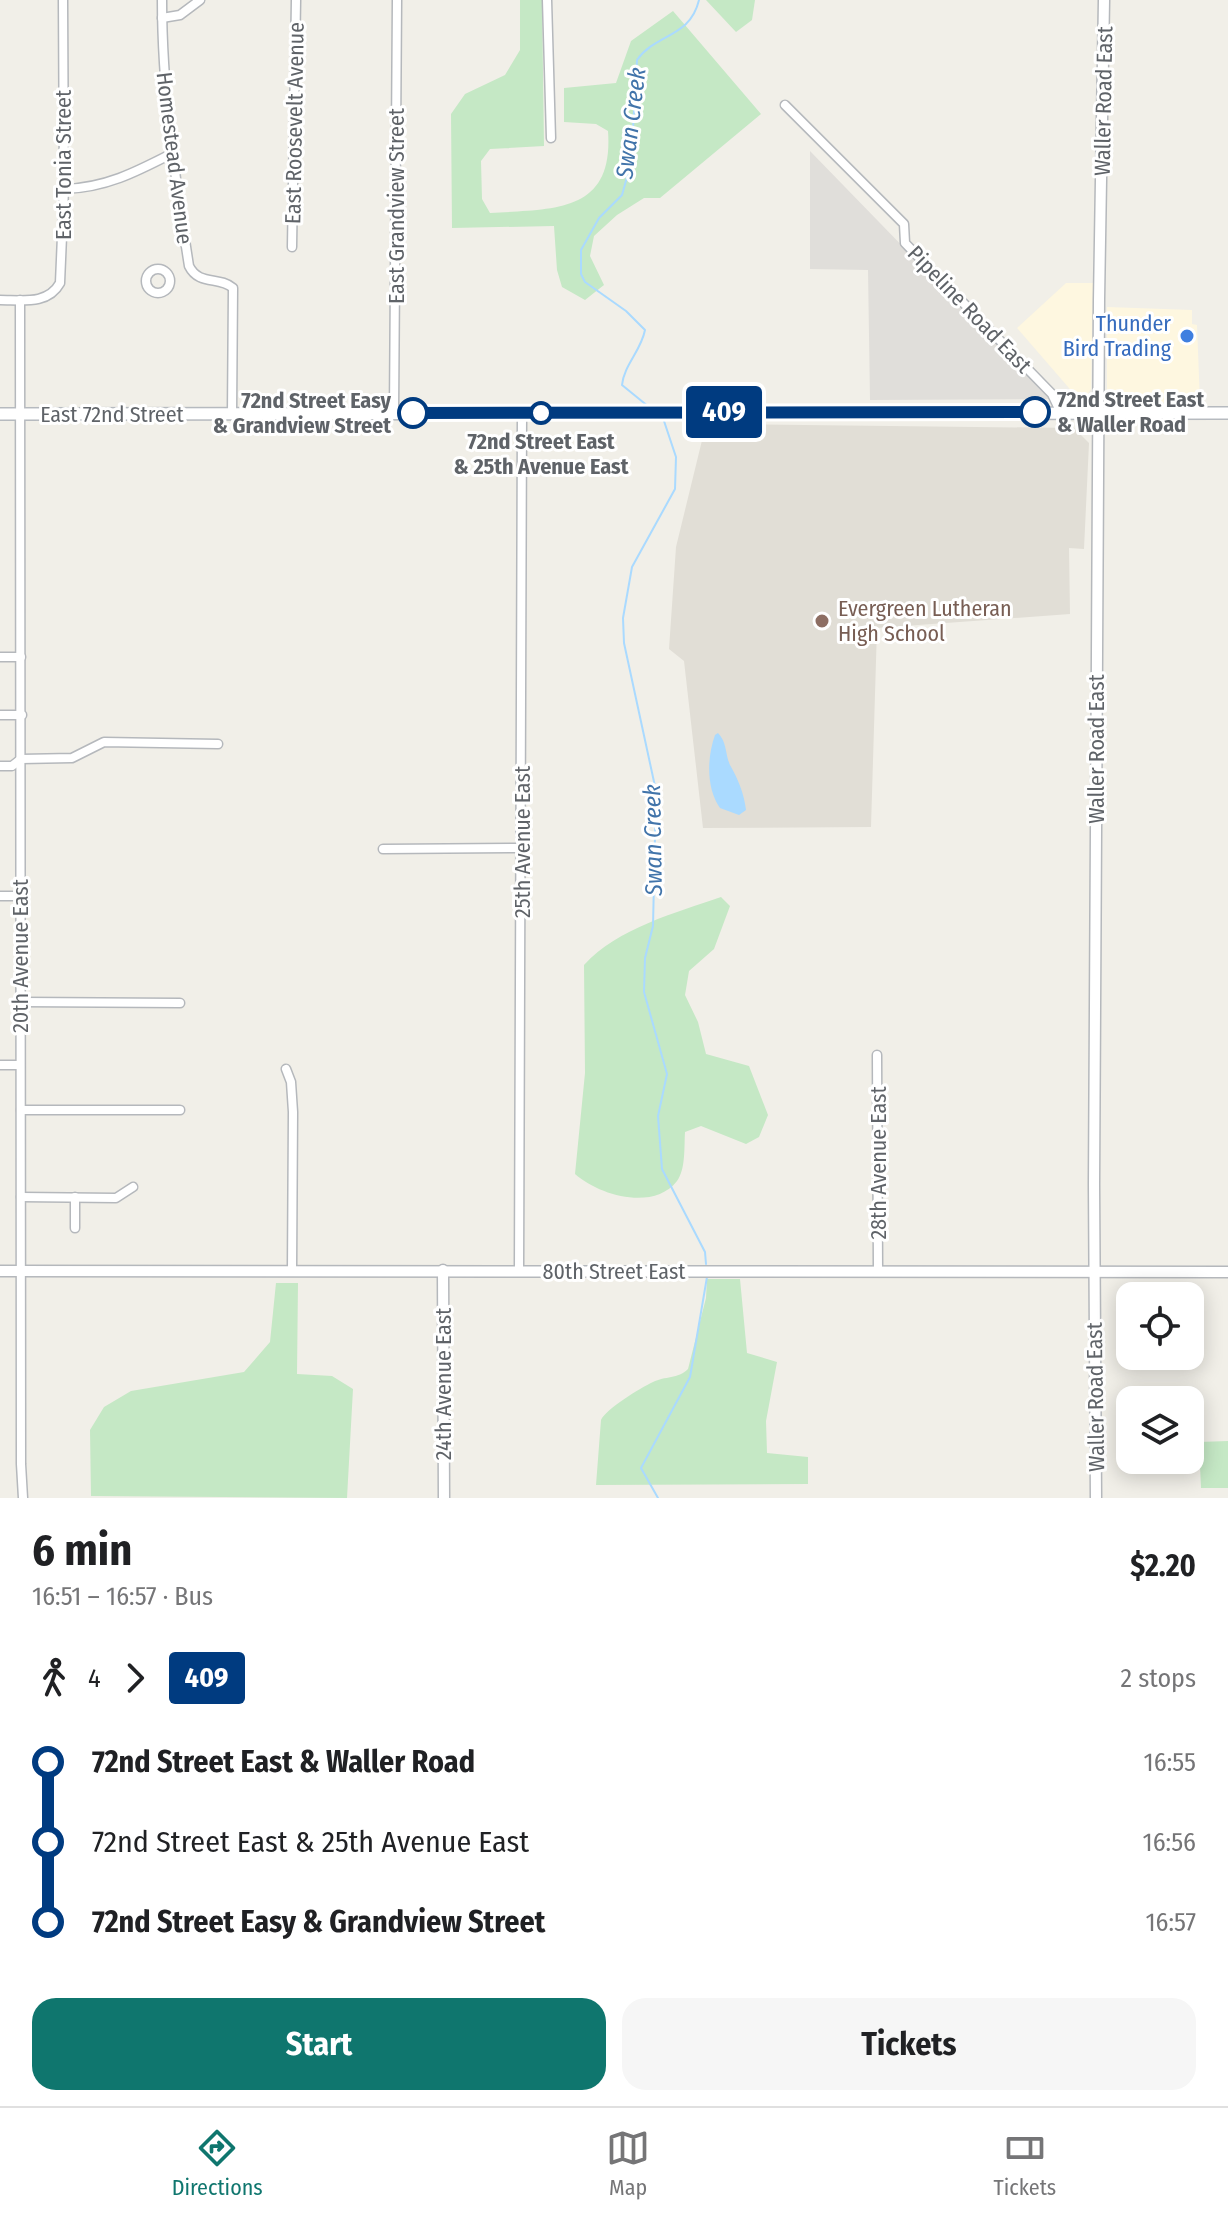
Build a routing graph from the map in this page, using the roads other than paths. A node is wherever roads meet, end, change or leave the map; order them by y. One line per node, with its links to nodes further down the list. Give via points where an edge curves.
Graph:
1 (63, 0): 12 (street, East Tonia Street)
2 (162, 0): 8 (street, Homestead Avenue)
3 (200, 0): 8 (street, via 180,15)
4 (296, 0): 13 (street, East Roosevelt Avenue)
5 (397, 0): 20 (street, East Grandview Street)
6 (547, 0): 10 (street)
7 (1104, 0): 19 (street, Waller Road East)
8 (162, 18): 11 (street, Homestead Avenue)
9 (785, 105): 18 (street, Pipeline Road East, via 904,224 905,243 1052,394)
10 (551, 138)
11 (171, 154): 12 (street, via 115,181); 14 (street, Homestead Avenue)
12 (64, 189): 17 (street, East Tonia Street, via 60,283 43,299)
13 (292, 247)
14 (189, 266): 15 (street); 25 (street, Homestead Avenue, via 201,280 231,286)
15 (169, 275)
16 (0, 300): 17 (street, East Tonia Street)
17 (20, 300): 24 (street, 20th Avenue East)
18 (1060, 411): 19 (main road, East 72nd Street); 21 (main road, East 72nd Street)
19 (1099, 412): 22 (main road, East 72nd Street); 53 (street, Waller Road East)
20 (394, 413): 21 (main road, East 72nd Street); 25 (main road, East 72nd Street)
21 (522, 413): 33 (street, 25th Avenue East)
22 (1228, 413)
23 (0, 414): 24 (main road, East 72nd Street)
24 (20, 414): 25 (main road, East 72nd Street); 27 (street, 20th Avenue East)
25 (232, 414)
26 (0, 657): 27 (street)
27 (21, 657): 29 (street, 20th Avenue East)
28 (0, 715): 29 (street)
29 (22, 715): 31 (street, 20th Avenue East)
30 (218, 744): 31 (street, via 104,742 72,758)
31 (21, 759): 32 (street); 36 (street, 20th Avenue East)
32 (0, 766)
33 (522, 848): 34 (street); 52 (street, 25th Avenue East)
34 (383, 849)
35 (0, 896): 36 (street)
36 (20, 896): 37 (street, 20th Avenue East)
37 (21, 1002): 38 (street); 41 (street, 20th Avenue East)
38 (180, 1003)
39 (877, 1055): 55 (street, 28th Avenue East)
40 (0, 1065): 41 (street)
41 (20, 1065): 43 (street, 20th Avenue East)
42 (286, 1069): 50 (street, via 293,1112)
43 (21, 1110): 44 (street); 46 (street, 20th Avenue East)
44 (180, 1110)
45 (133, 1187): 47 (street, via 116,1198)
46 (21, 1197): 47 (street); 49 (street, 20th Avenue East)
47 (75, 1197): 48 (street)
48 (75, 1228)
49 (22, 1270): 50 (street, 80th Street East); 54 (street, 80th Street East); 57 (street, 20th Avenue East)
50 (292, 1270): 51 (street, 80th Street East)
51 (443, 1270): 52 (street, 80th Street East); 58 (street, 24th Avenue East)
52 (519, 1270): 55 (street, 80th Street East)
53 (1093, 1270): 55 (street, 80th Street East); 56 (street, 80th Street East); 59 (street, Waller Road East)
54 (0, 1271)
55 (878, 1271)
56 (1228, 1272)
57 (23, 1498)
58 (444, 1498)
59 (1096, 1498)

